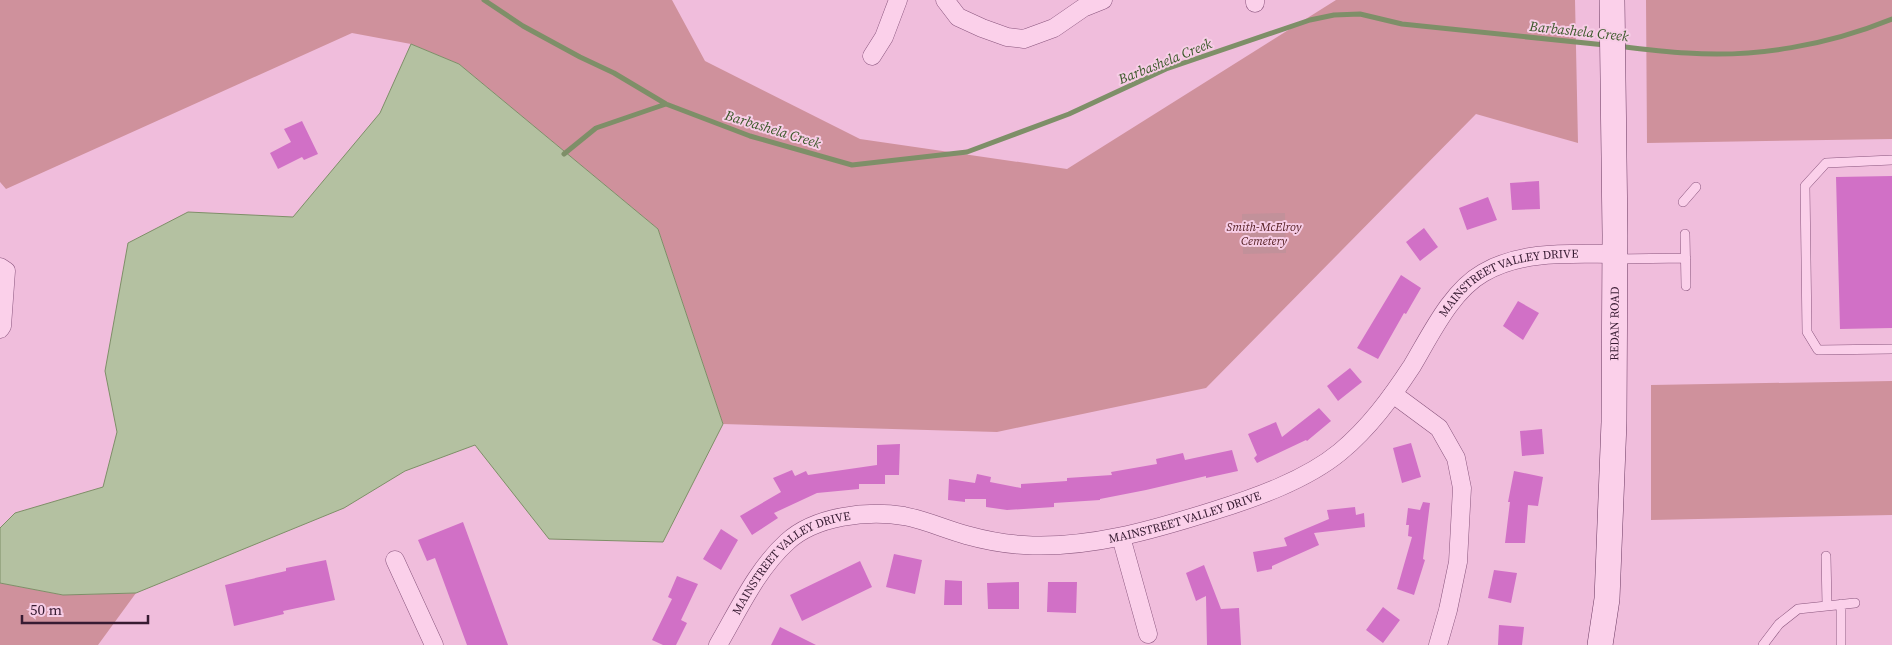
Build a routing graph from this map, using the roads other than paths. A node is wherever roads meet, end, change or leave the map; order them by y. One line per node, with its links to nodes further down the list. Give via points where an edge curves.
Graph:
1 (898, 0): 5 (street, via 884,37)
2 (945, 0): 3 (street, via 958,17 982,28 1024,39 1054,28 1082,8)
3 (1103, 0)
4 (1612, 6): 10 (main road, REDAN ROAD)
5 (872, 56)
6 (1892, 160): 15 (lane, via 1826,163 1804,186 1807,332 1818,350)
7 (1696, 187): 8 (lane)
8 (1683, 202)
9 (1685, 234): 11 (lane)
10 (1614, 256): 11 (lane); 16 (street, MAINSTREET VALLEY DRIVE, via 1530,256 1481,273 1442,315); 27 (main road, REDAN ROAD, via 1614,422 1607,599)
11 (1686, 258): 13 (lane)
12 (0, 267): 14 (street, via 6,271)
13 (1686, 286)
14 (0, 329)
15 (1892, 349)
16 (1393, 394): 17 (street, MAINSTREET VALLEY DRIVE, via 1338,454 1304,475 1221,508); 26 (street, via 1439,428 1456,458 1462,488 1458,562)
17 (1121, 536): 23 (street); 25 (street, MAINSTREET VALLEY DRIVE, via 1052,546 1022,545 966,535 904,516 849,516 820,522 788,541 769,562)
18 (1826, 556): 22 (lane)
19 (395, 560): 24 (street)
20 (1855, 603): 21 (lane)
21 (1841, 604): 22 (lane); 29 (lane)
22 (1827, 605): 28 (lane, via 1798,609 1779,624)
23 (1148, 634)
24 (434, 645)
25 (718, 645)
26 (1438, 645)
27 (1600, 645)
28 (1763, 645)
29 (1841, 645)

